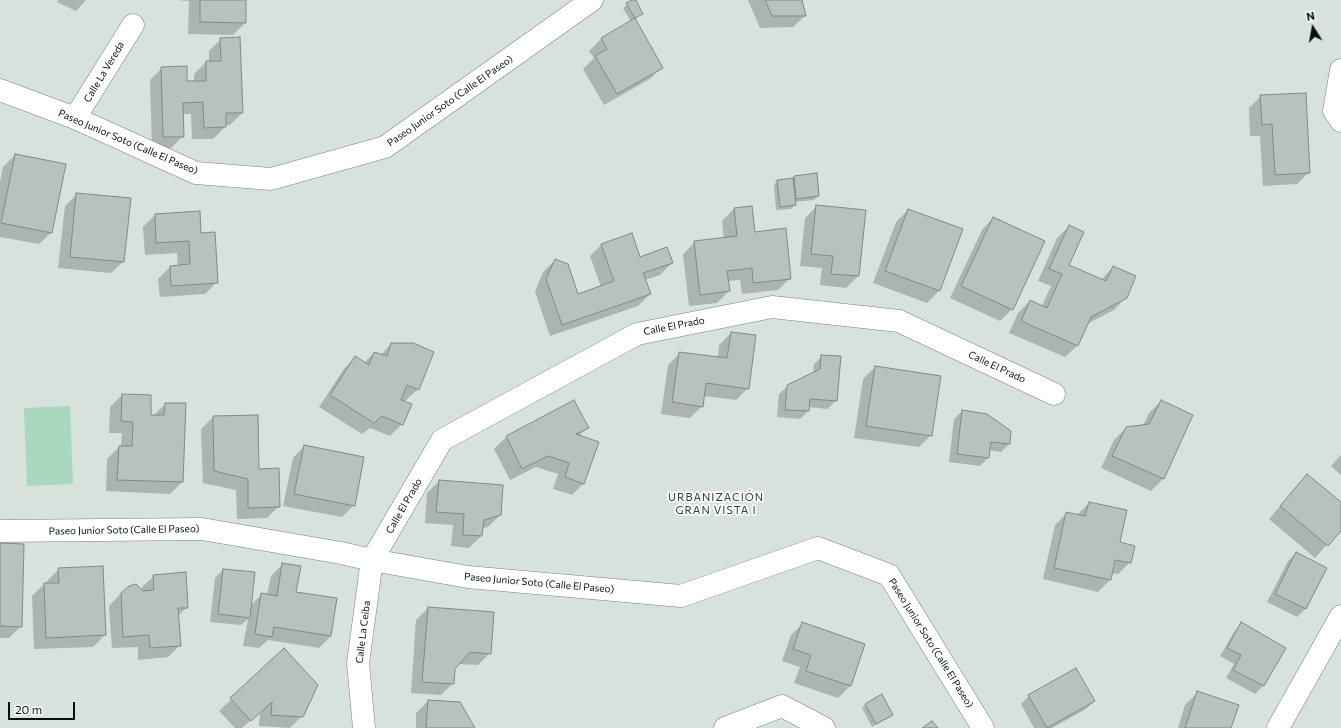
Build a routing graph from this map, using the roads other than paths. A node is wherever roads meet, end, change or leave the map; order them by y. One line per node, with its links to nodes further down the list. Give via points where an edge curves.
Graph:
1 (592, 0): 5 (street, Paseo Junior Soto (Calle El Paseo), via 385,147 271,179 196,173)
2 (132, 25): 5 (street, Calle La Vereda)
3 (1341, 70): 6 (street, via 1334,111)
4 (0, 90): 5 (street, Paseo Junior Soto (Calle El Paseo))
5 (76, 118)
6 (1341, 121)
7 (1054, 394): 9 (street, Calle El Prado, via 899,321 772,307 637,334 442,440)
8 (0, 531): 9 (street, Paseo Junior Soto (Calle El Paseo), via 202,529)
9 (372, 560): 11 (street, Calle La Ceiba, via 358,663); 14 (street, Paseo Junior Soto (Calle El Paseo), via 468,577 681,596 818,548 889,575)
10 (1341, 616): 15 (street)
11 (364, 728)
12 (725, 728): 13 (street, via 782,706)
13 (824, 728)
14 (983, 728)
15 (1278, 728)

